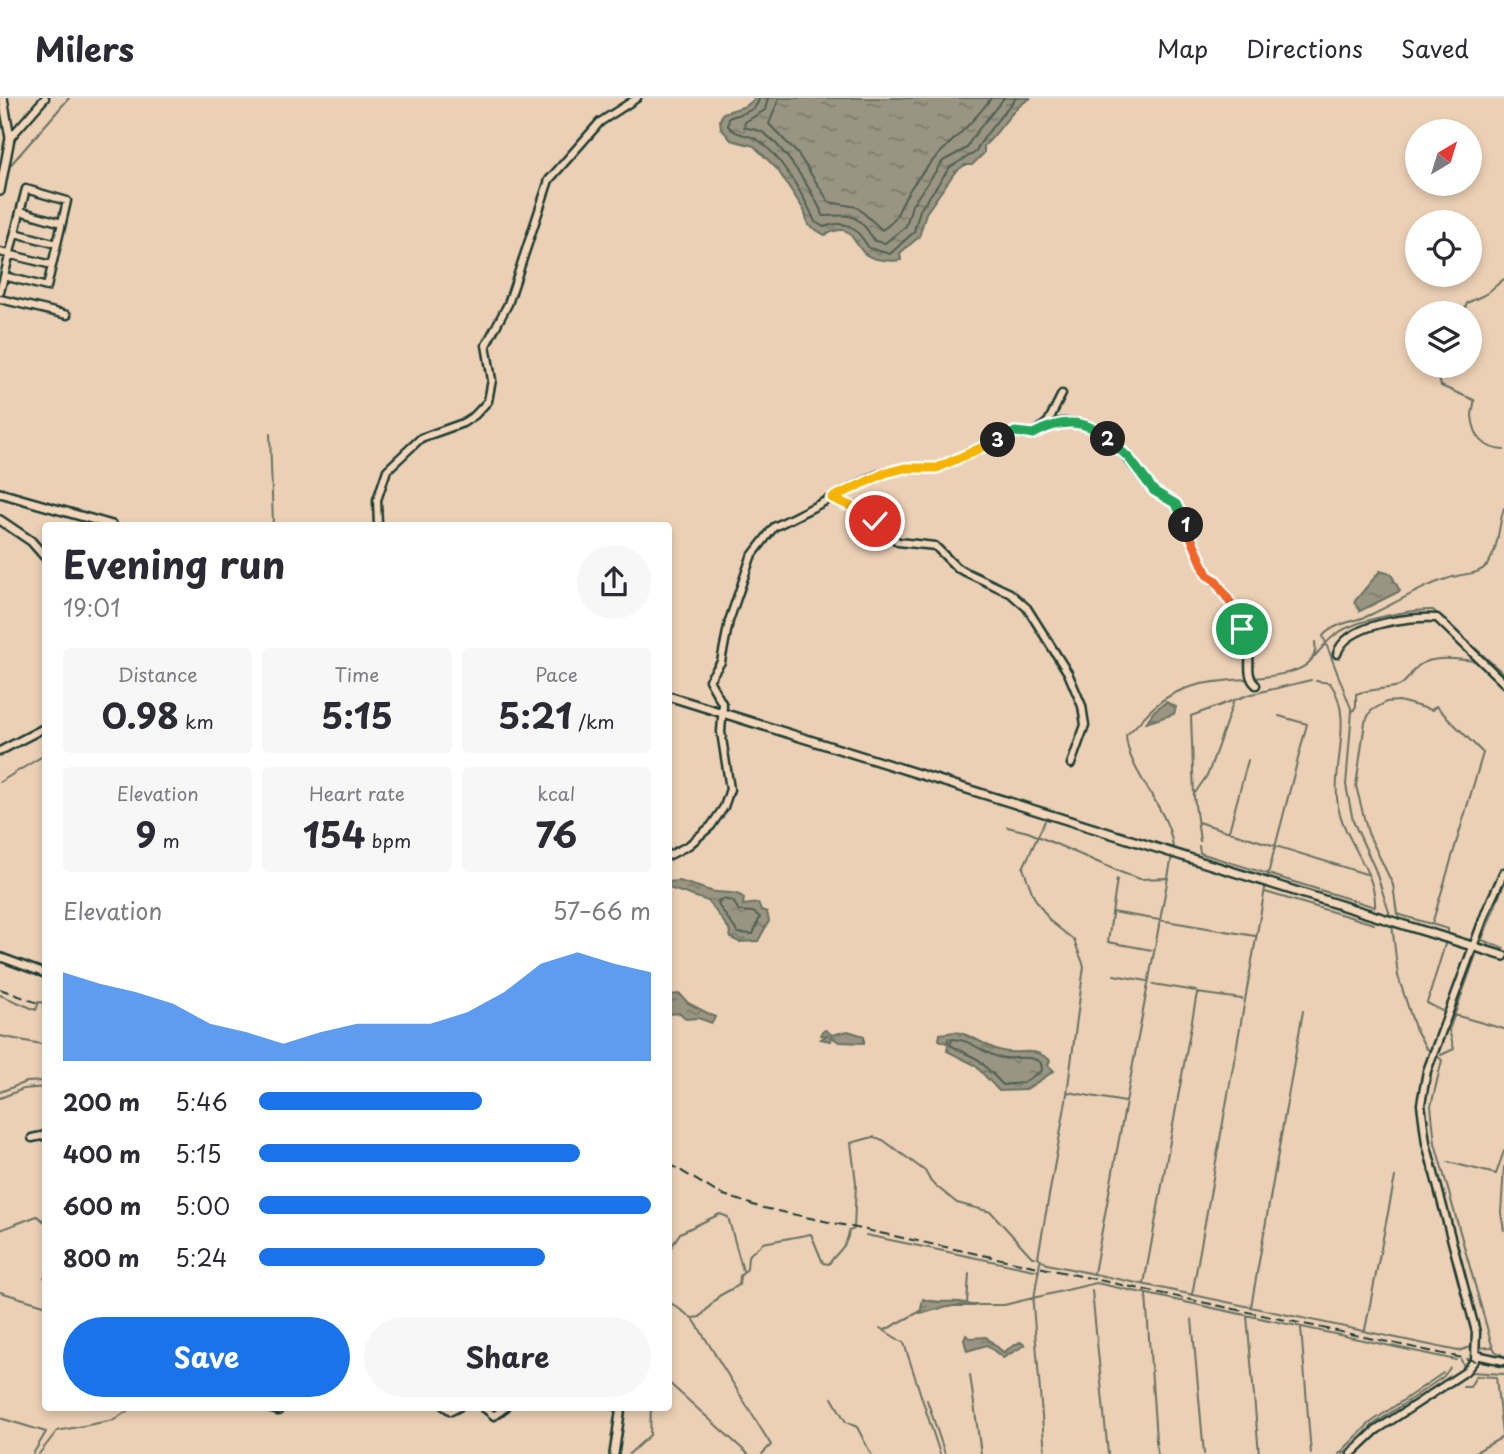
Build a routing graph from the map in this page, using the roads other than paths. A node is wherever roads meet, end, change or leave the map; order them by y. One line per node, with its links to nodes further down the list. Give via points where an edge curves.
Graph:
1 (4, 98): 4 (main road)
2 (45, 98): 4 (street)
3 (637, 98): 23 (street, via 600,122 545,186 514,288 486,345 492,380 488,401 463,423 421,438 387,470 376,500)
4 (10, 138): 5 (main road)
5 (0, 191)
6 (20, 211): 7 (street); 7 (street, via 26,189 67,201); 8 (street)
7 (62, 223): 9 (street)
8 (15, 233): 9 (street); 11 (street)
9 (57, 244): 12 (street)
10 (0, 252): 11 (street)
11 (9, 254): 12 (street); 13 (street)
12 (52, 265): 13 (street, via 47,287)
13 (4, 276): 14 (street)
14 (0, 292)
15 (0, 299): 16 (street)
16 (67, 315)
17 (1062, 394): 18 (street)
18 (1043, 426): 20 (street, via 1033,434 1015,432 937,468 879,474); 27 (street, via 1071,422 1102,433 1154,491 1176,504 1207,575 1237,612 1250,646 1250,676)
19 (0, 494): 22 (main road)
20 (832, 498): 29 (street, via 774,527 751,557 729,621 721,662 709,680); 32 (street, via 864,512 898,542 935,546 957,568 1010,593 1027,608 1068,673 1082,706 1085,725)
21 (0, 520): 24 (main road)
22 (101, 522)
23 (378, 522)
24 (42, 553)
25 (1337, 654): 26 (street, via 1343,641 1357,632 1401,620 1437,618)
26 (1504, 682)
27 (1256, 685)
28 (672, 697): 29 (main road)
29 (723, 713): 33 (street, via 729,795 701,836); 35 (main road)
30 (42, 729): 31 (street)
31 (0, 751)
32 (1071, 764)
33 (672, 854)
34 (1504, 872): 35 (street)
35 (1473, 946): 36 (main road); 41 (street, via 1423,1089 1422,1116 1476,1332)
36 (1504, 956)
37 (0, 957): 38 (street)
38 (42, 973)
39 (42, 1136): 40 (street)
40 (32, 1138)
41 (1476, 1355): 42 (street); 45 (street, via 1470,1368 1375,1431)
42 (1504, 1361)
43 (620, 1411): 44 (main road)
44 (614, 1454)
45 (1351, 1454)

